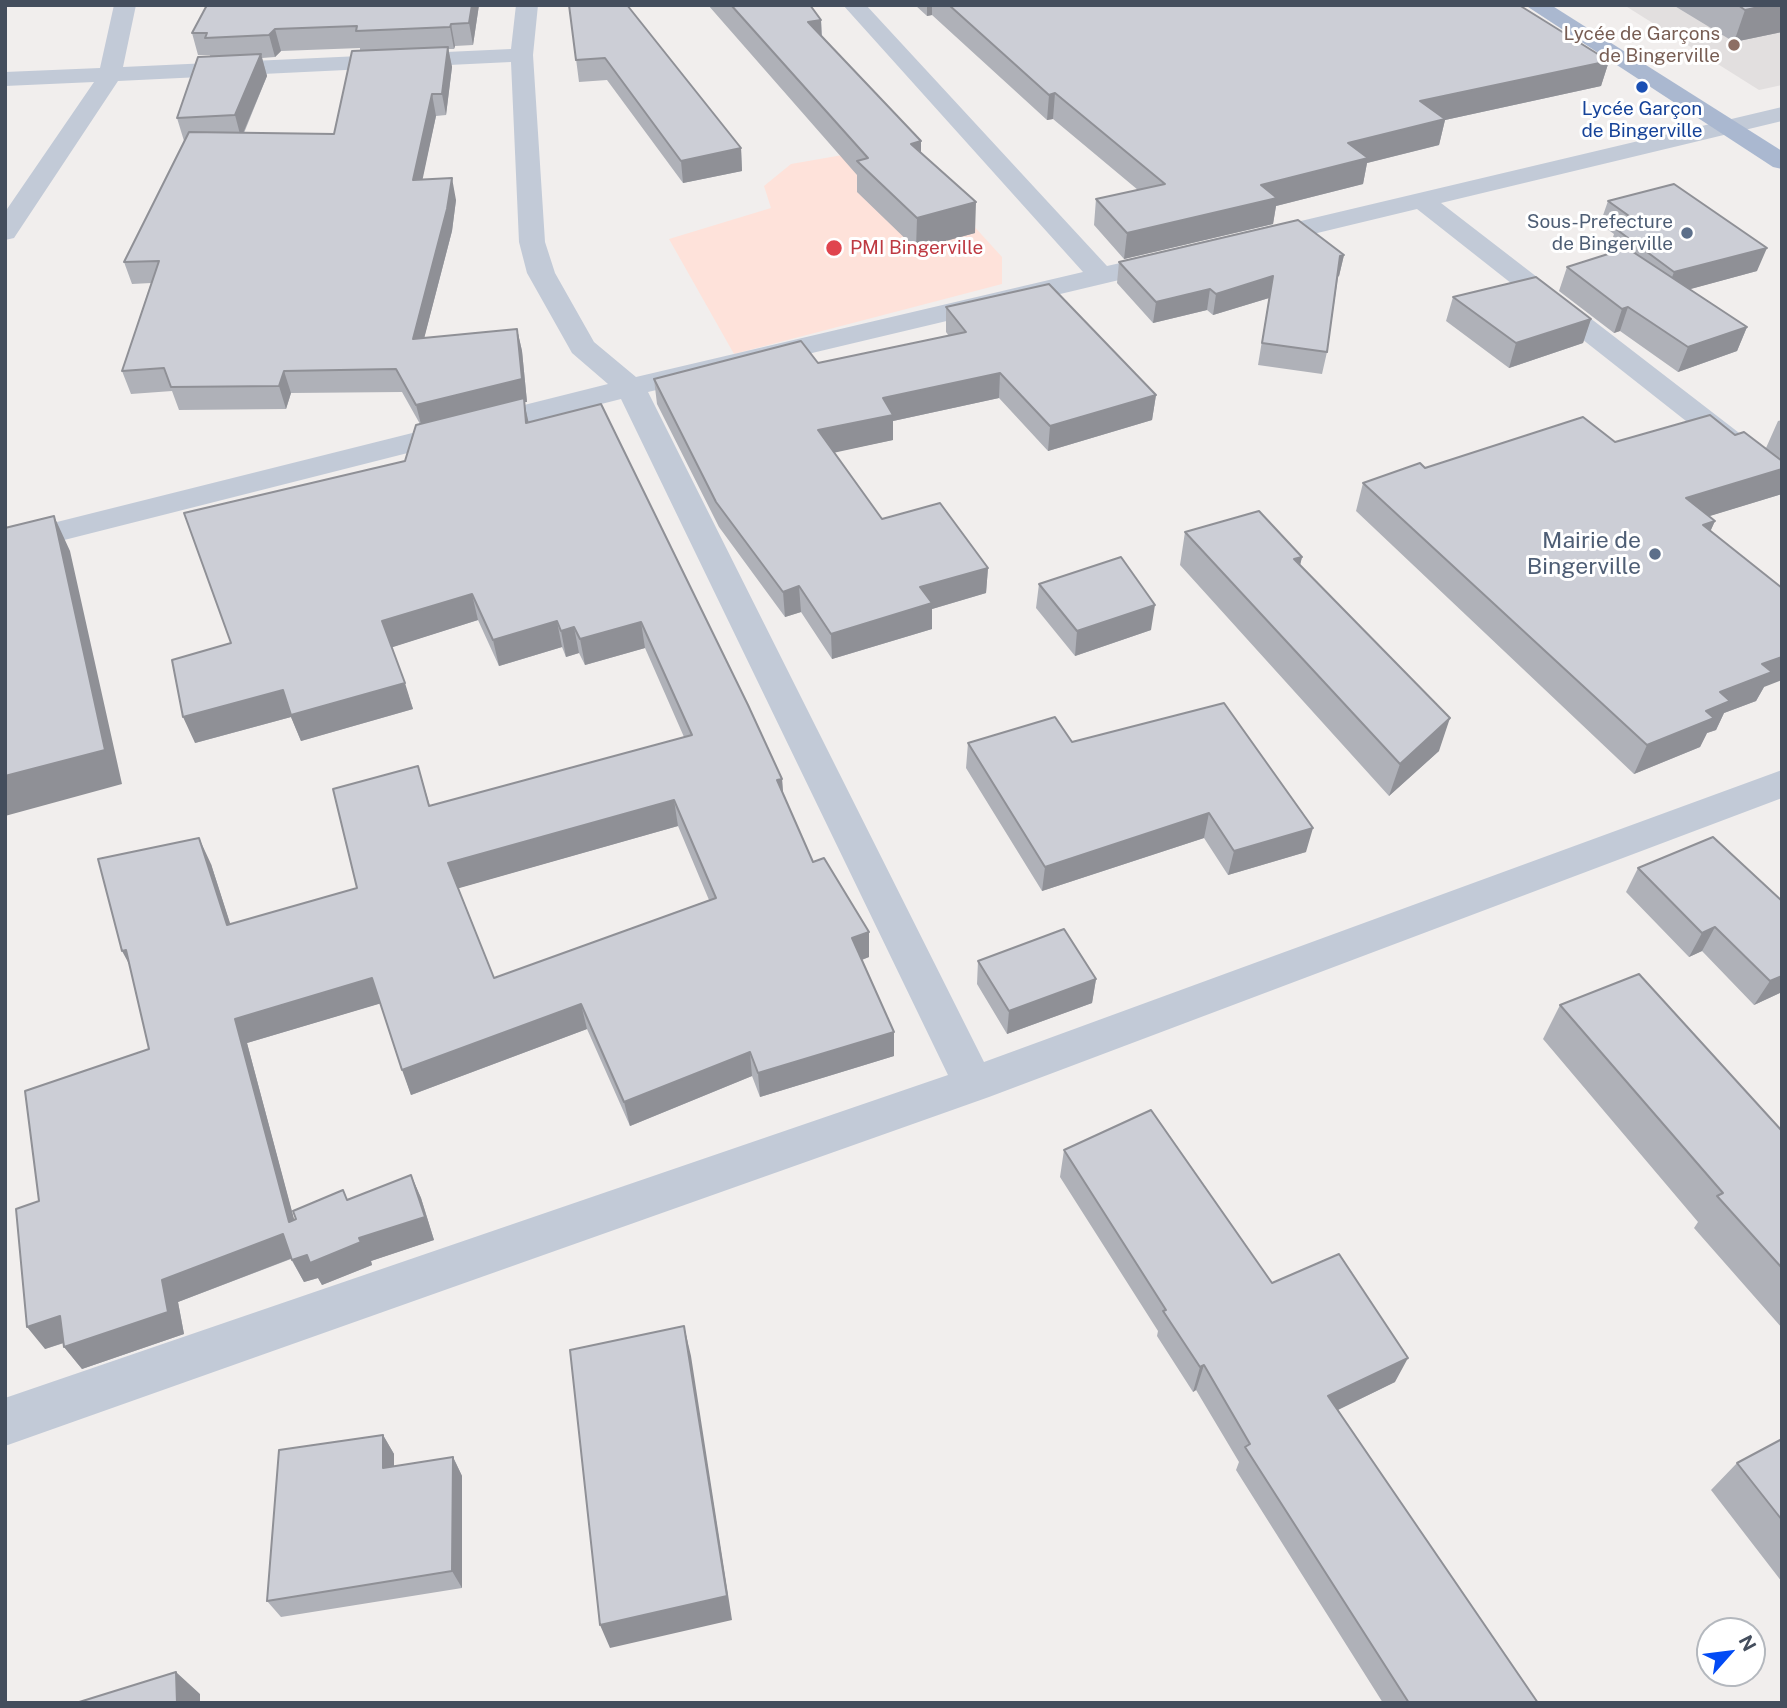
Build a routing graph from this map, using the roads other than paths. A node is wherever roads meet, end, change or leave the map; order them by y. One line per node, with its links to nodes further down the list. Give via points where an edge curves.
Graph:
1 (125, 5): 6 (street)
2 (527, 5): 5 (street)
3 (854, 5): 15 (street)
4 (1536, 5): 9 (main road)
5 (522, 55): 6 (street); 16 (street, via 532,242 541,273 582,347)
6 (110, 75): 7 (street); 12 (street)
7 (5, 79)
8 (1782, 114): 9 (street)
9 (1726, 127): 10 (main road); 11 (street)
10 (1782, 162)
11 (1420, 199): 13 (street); 17 (street)
12 (5, 232)
13 (1235, 244)
14 (1195, 254): 15 (street)
15 (1102, 277): 16 (street)
16 (631, 388): 18 (street); 20 (street)
17 (1782, 481)
18 (5, 545)
19 (1782, 783): 20 (street)
20 (974, 1084): 21 (street)
21 (5, 1422)

